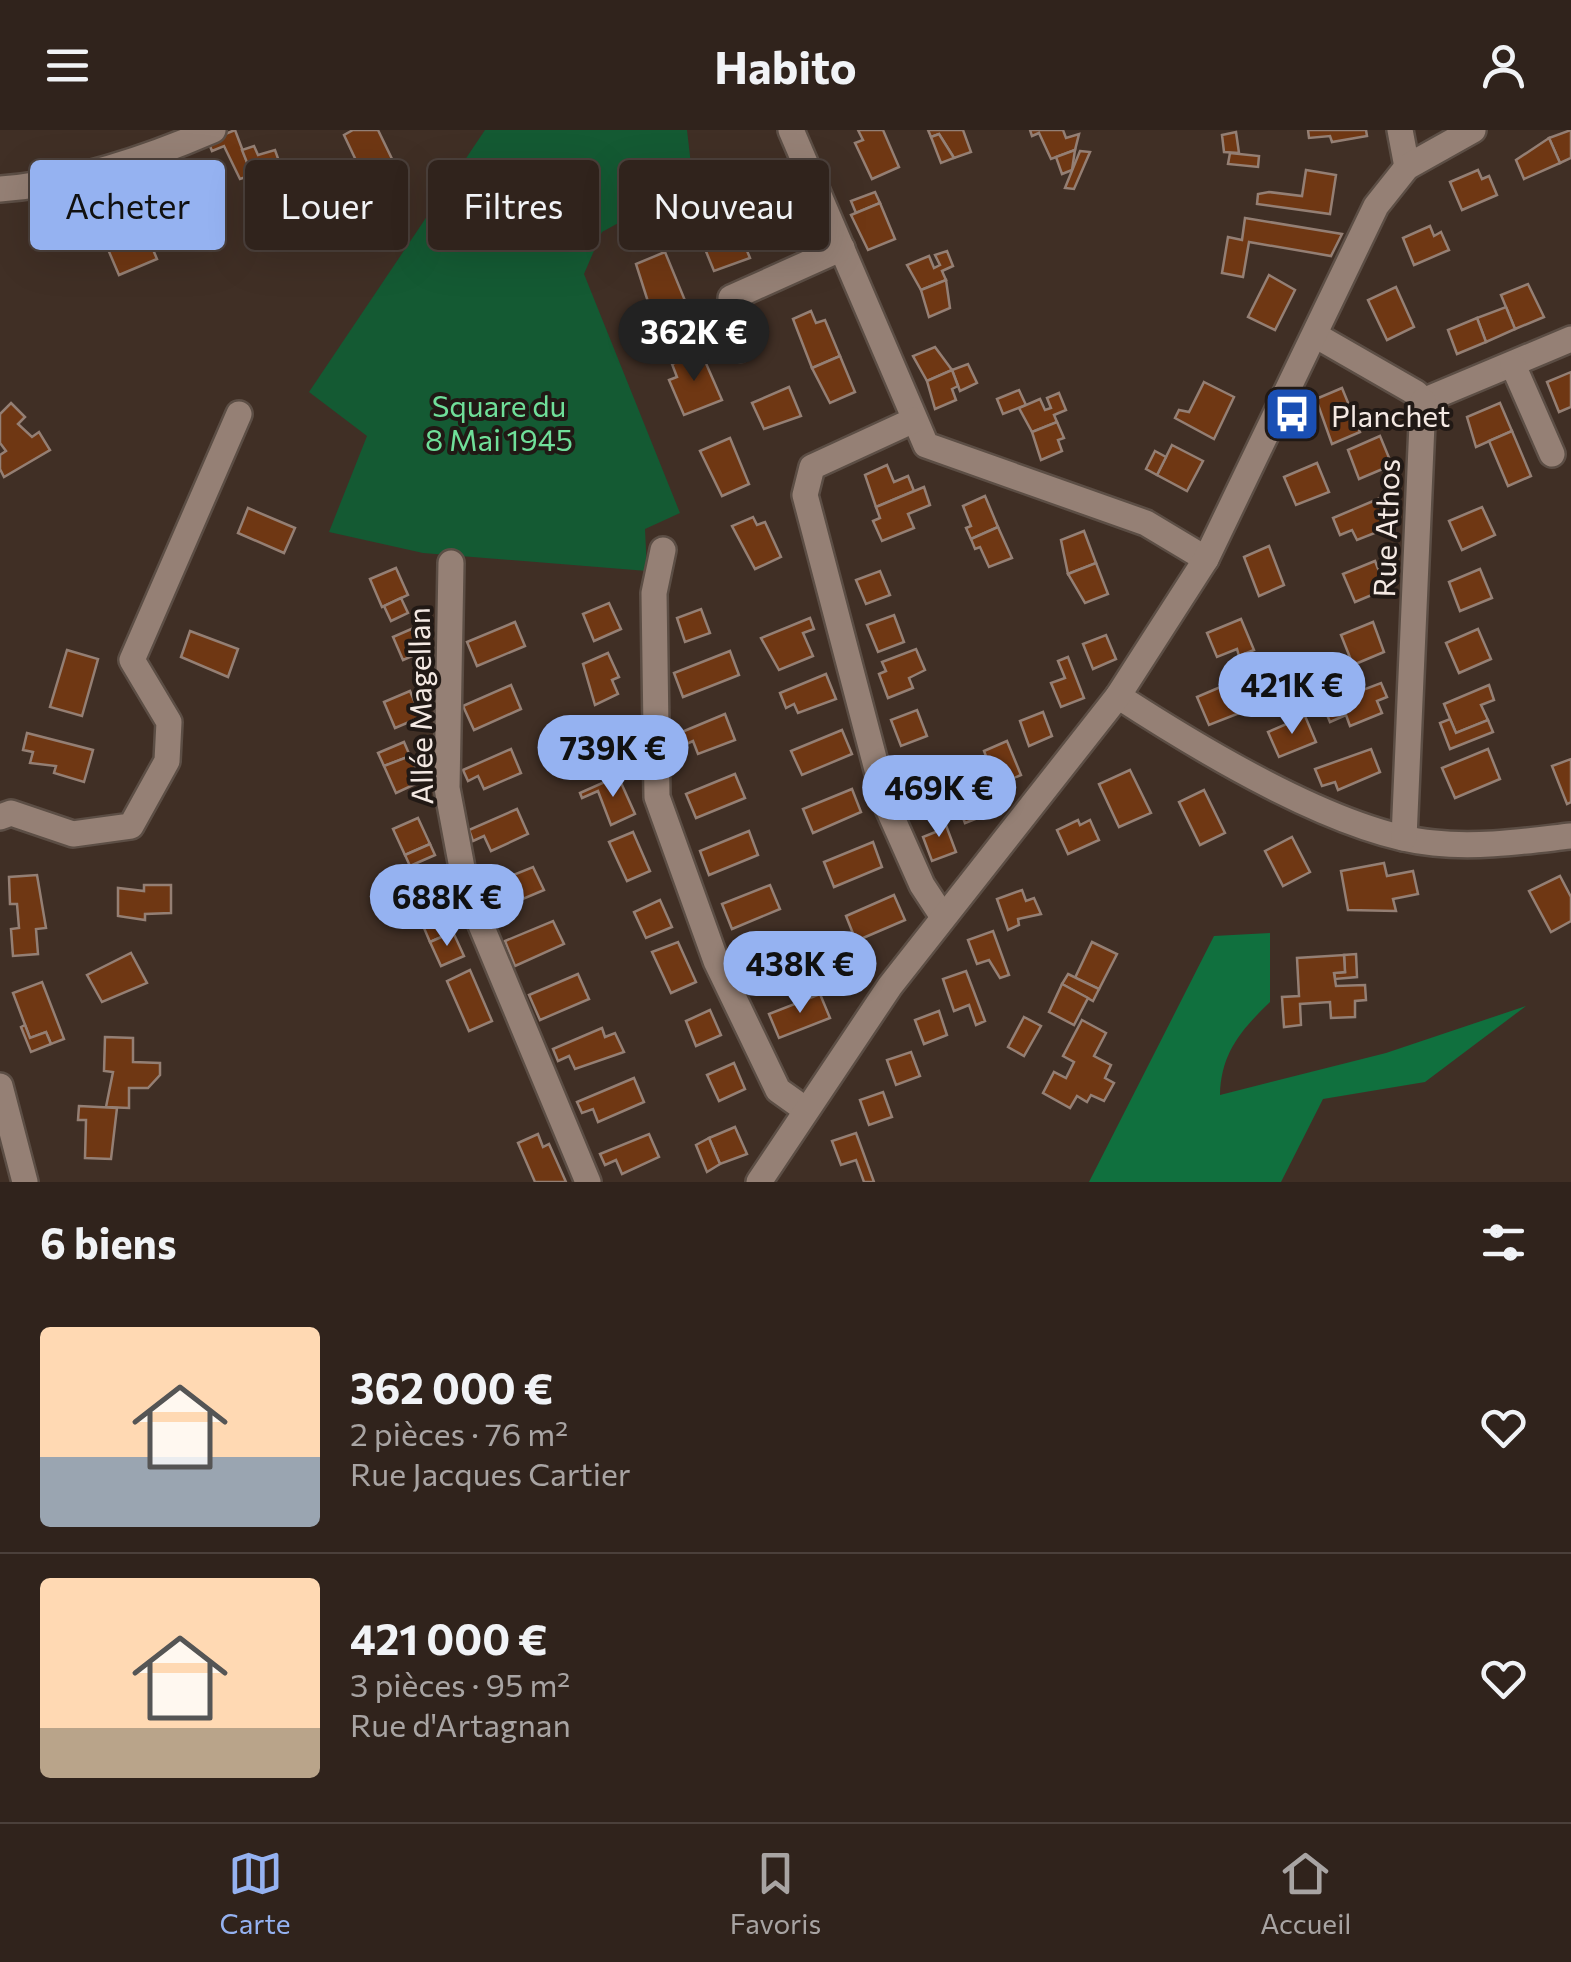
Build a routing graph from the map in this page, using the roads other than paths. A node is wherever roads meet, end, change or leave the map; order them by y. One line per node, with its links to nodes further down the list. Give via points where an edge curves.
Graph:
1 (213, 130): 6 (street, via 132,162)
2 (791, 130): 7 (street)
3 (1400, 130): 5 (street)
4 (1473, 130): 5 (street)
5 (1406, 167): 8 (street, via 1376,206)
6 (0, 189)
7 (842, 248): 10 (street, via 731,298); 14 (street)
8 (1315, 335): 12 (street); 17 (street)
9 (1571, 339): 11 (street)
10 (739, 349)
11 (1513, 365): 12 (street); 15 (street)
12 (1423, 401): 22 (street, Rue Athos)
13 (239, 414): 20 (street, via 132,660 169,722 168,761 132,826 74,834 10,813)
14 (914, 420): 17 (street, via 926,445 942,454 1146,523); 23 (street, via 812,466 805,495 886,804)
15 (1552, 454)
16 (663, 550): 25 (street, via 654,593 657,798 724,977 778,1090)
17 (1206, 559): 19 (street)
18 (451, 563): 27 (street, Allée Magellan, via 447,788 466,889)
19 (1118, 696): 22 (street, via 1310,804); 23 (street)
20 (0, 817)
21 (1571, 836): 22 (street, via 1495,844)
22 (1404, 838)
23 (943, 917): 25 (street)
24 (0, 1086): 26 (street)
25 (806, 1110): 28 (street)
26 (24, 1182)
27 (588, 1182)
28 (759, 1182)

